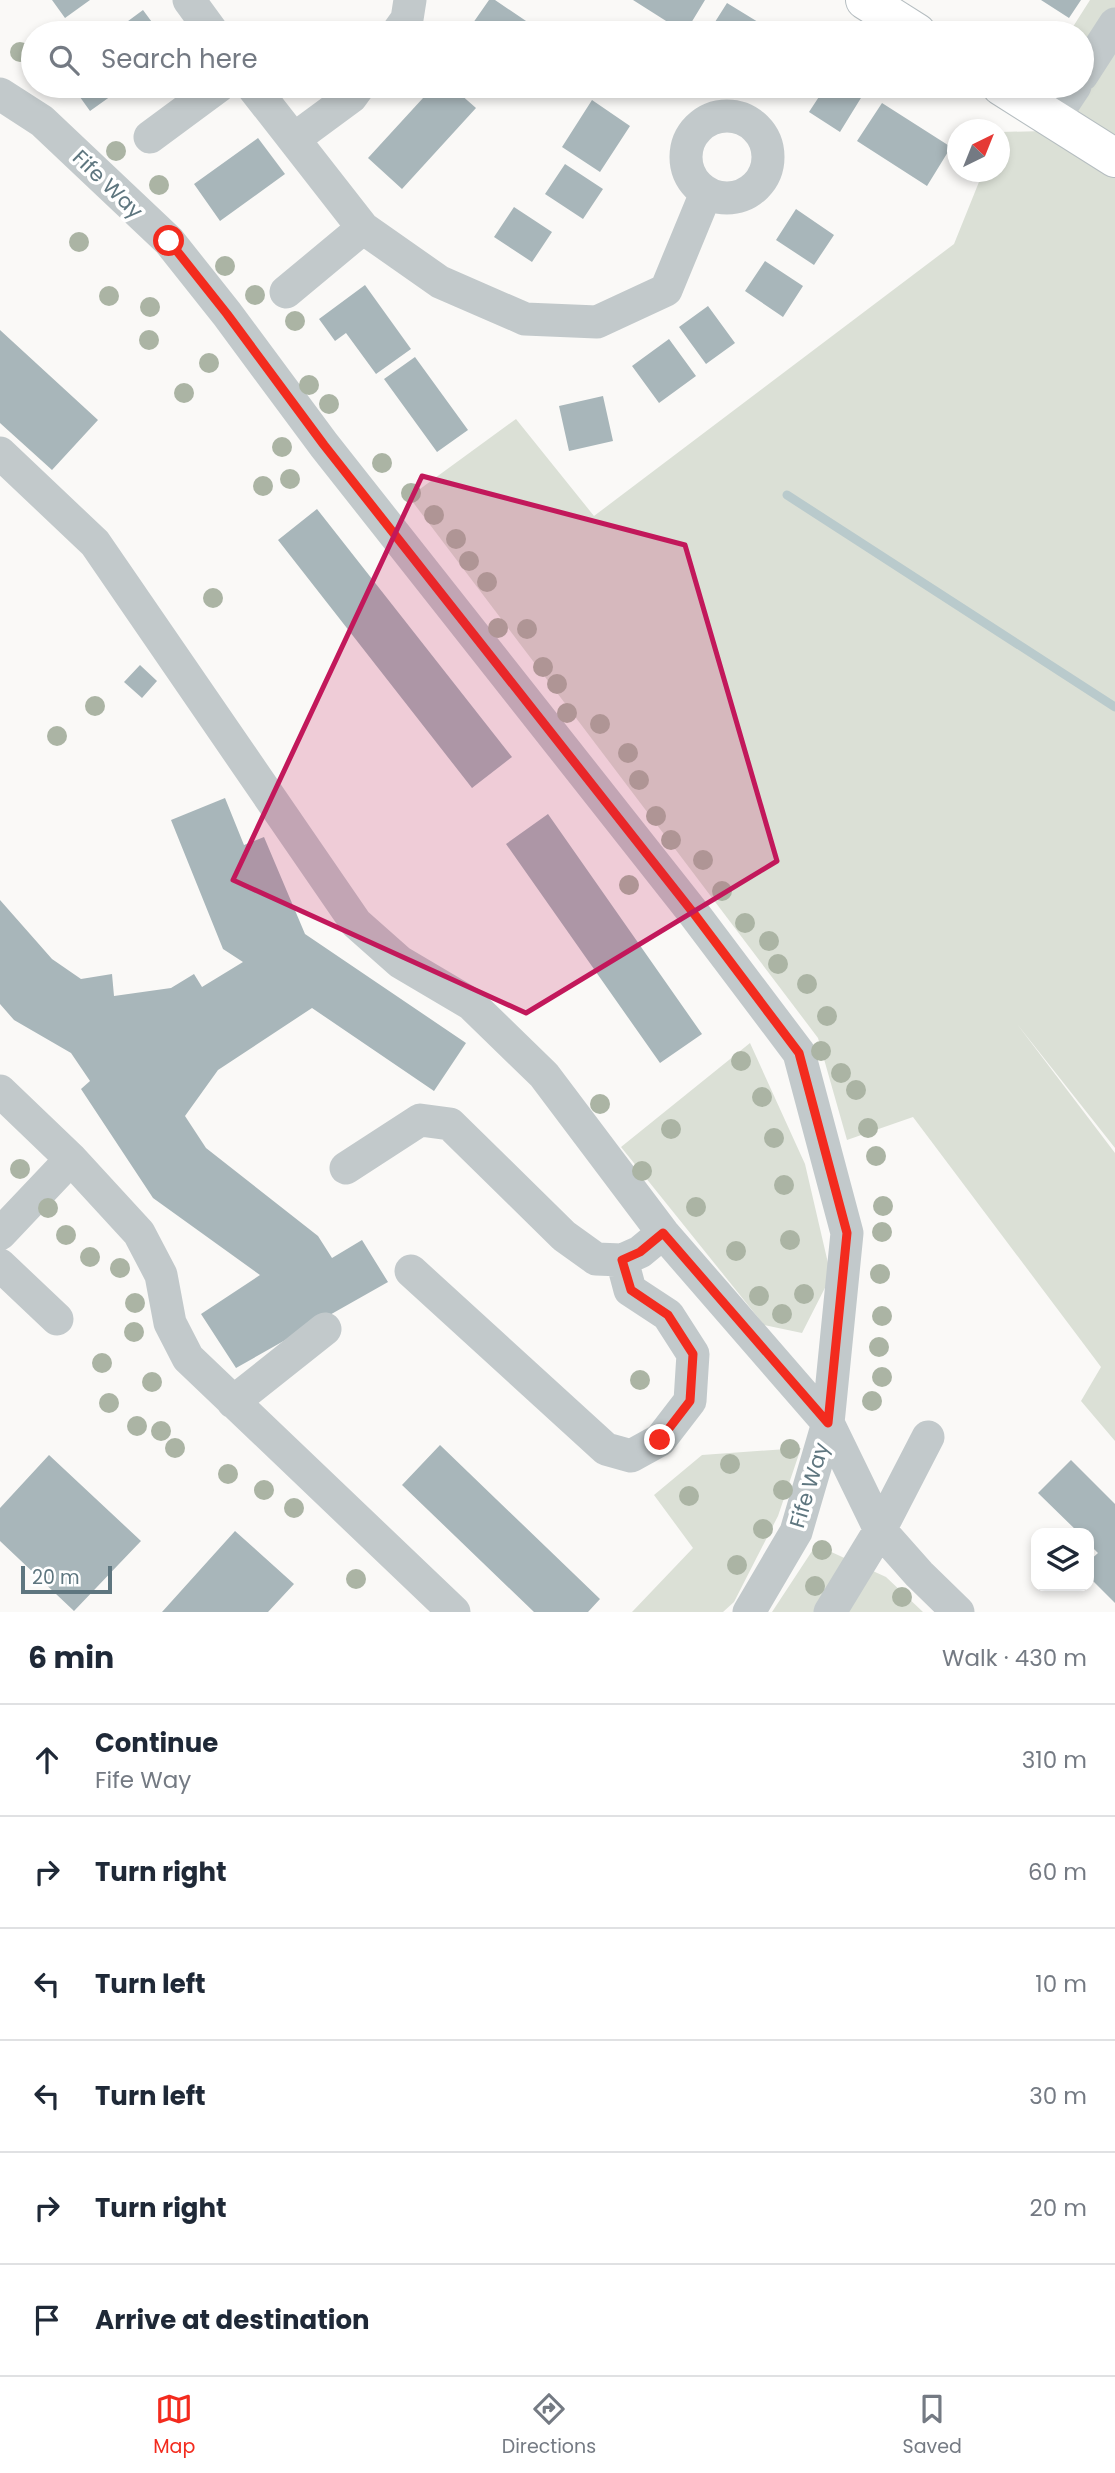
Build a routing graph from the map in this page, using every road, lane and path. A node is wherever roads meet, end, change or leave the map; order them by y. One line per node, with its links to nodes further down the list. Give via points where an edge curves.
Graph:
1 (189, 0): 4 (street)
2 (410, 0): 5 (street)
3 (865, 0): 6 (main road)
4 (204, 21)
5 (406, 21)
6 (899, 21)
7 (1115, 24): 8 (street)
8 (1094, 56)
9 (0, 94): 34 (street, Fife Way, via 42,121 169,241 799,1053 847,1233)
10 (203, 98): 16 (street)
11 (262, 98): 17 (street)
12 (350, 98): 17 (street)
13 (1020, 98): 15 (main road)
14 (1067, 98): 15 (street)
15 (1054, 119): 18 (main road)
16 (150, 137)
17 (294, 139): 20 (street)
18 (1115, 158)
19 (706, 193): 20 (street, via 666,290 597,322 525,319 440,282)
20 (363, 228): 21 (street)
21 (286, 292)
22 (0, 453): 26 (street, via 95,543 356,923 400,961 471,1004 544,1075)
23 (0, 1090): 24 (street)
24 (71, 1159): 27 (street); 33 (street, via 139,1233 161,1275 170,1323 188,1358)
25 (346, 1168): 28 (street, via 420,1120 450,1124 564,1236 596,1259)
26 (663, 1233): 28 (street); 34 (street)
27 (0, 1234)
28 (622, 1260): 30 (street, via 631,1290 668,1315 693,1354 690,1401 660,1440 631,1456 606,1449)
29 (0, 1265): 31 (street)
30 (411, 1271)
31 (57, 1319)
32 (325, 1329): 33 (street)
33 (233, 1402): 37 (street)
34 (828, 1423): 36 (street); 38 (street, Fife Way, via 796,1532)
35 (928, 1437): 36 (street)
36 (880, 1530): 39 (street); 40 (street)
37 (454, 1612)
38 (749, 1612)
39 (830, 1612)
40 (958, 1612)

